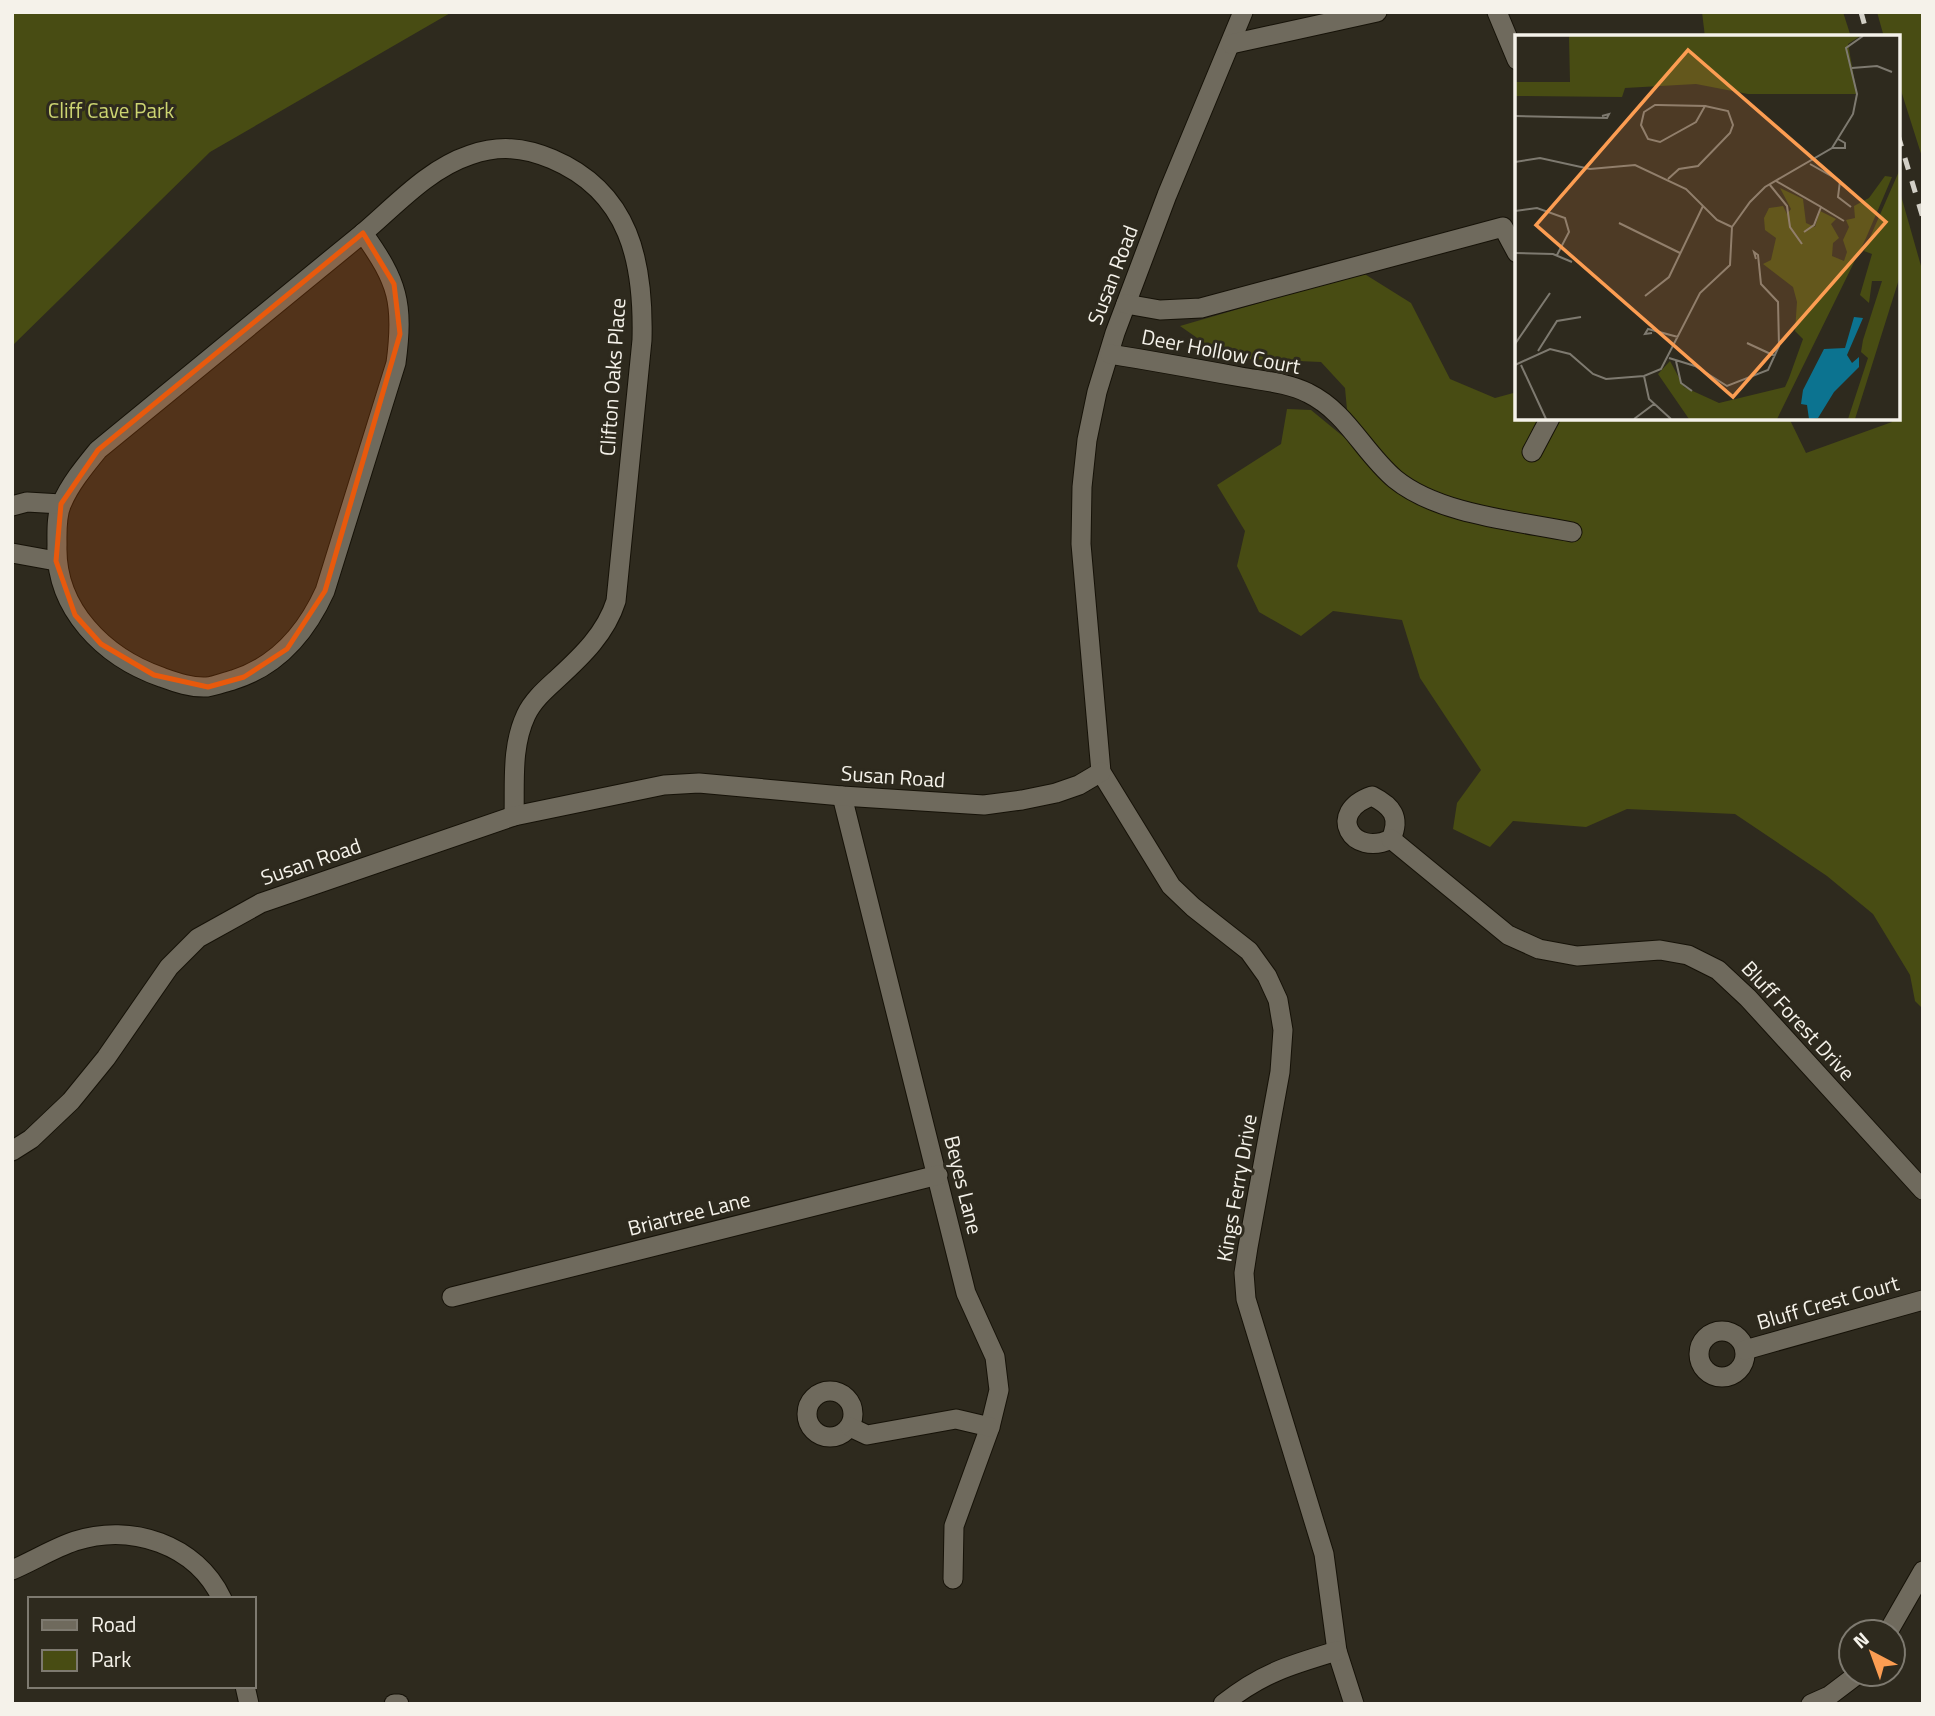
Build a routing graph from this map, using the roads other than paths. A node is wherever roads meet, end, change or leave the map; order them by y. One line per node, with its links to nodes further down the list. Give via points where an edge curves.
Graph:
1 (1243, 12): 4 (street, Susan Road)
2 (1377, 12): 4 (street)
3 (1497, 12): 5 (street)
4 (1231, 44): 9 (street, Susan Road)
5 (1515, 55)
6 (1510, 226): 8 (street); 9 (street, via 1201,308 1178,311)
7 (363, 233): 13 (street, Clifton Oaks Place, via 97,450); 17 (street, Clifton Oaks Place, via 394,284 400,309 396,363 325,591 287,649 244,677 208,687 154,675 101,644 75,615); 20 (street, Clifton Oaks Place, via 444,167 467,155 519,148 571,167 612,203 637,265 643,299 642,340 616,601 603,630 527,712 516,744)
8 (1515, 245)
9 (1126, 304): 10 (street, Susan Road)
10 (1110, 354): 15 (street, Deer Hollow Court, via 1307,392 1352,428 1396,479 1424,496 1465,510); 18 (street, Susan Road, via 1097,392 1082,487 1081,544)
11 (1549, 420): 12 (street)
12 (1532, 452)
13 (61, 504): 14 (street); 17 (street, Clifton Oaks Place)
14 (12, 506)
15 (1572, 532)
16 (12, 553): 17 (street)
17 (56, 561)
18 (1101, 772): 19 (street, Susan Road, via 1056,793 984,805); 35 (street, Kings Ferry Drive, via 1171,886 1249,951 1278,1000 1283,1030 1280,1072 1244,1273 1246,1299 1324,1555)
19 (842, 796): 20 (street, Susan Road, via 680,783); 23 (street, Beyes Lane)
20 (514, 817): 22 (street, Susan Road, via 261,903 198,938 169,967 71,1101)
21 (1391, 839): 24 (street, Bluff Forest Drive, via 1508,935 1539,949 1577,956 1660,950 1718,970)
22 (12, 1151)
23 (938, 1175): 25 (street, Briartree Lane); 29 (street, Beyes Lane, via 966,1293 995,1357 999,1390)
24 (1923, 1190)
25 (452, 1297)
26 (1923, 1300): 27 (street, Bluff Crest Court)
27 (1745, 1350)
28 (849, 1427): 29 (street, via 867,1435 956,1419)
29 (990, 1427): 32 (street, Beyes Lane, via 954,1526)
30 (12, 1570): 33 (street, via 76,1541 132,1534 184,1554 204,1572)
31 (1923, 1571): 34 (street)
32 (953, 1579)
33 (221, 1597)
34 (1896, 1618)
35 (1337, 1651): 39 (street, via 1277,1669); 40 (street, Kings Ferry Drive)
36 (1842, 1688): 41 (street)
37 (394, 1704): 38 (street)
38 (399, 1704)
39 (1223, 1704)
40 (1354, 1704)
41 (1811, 1704)

